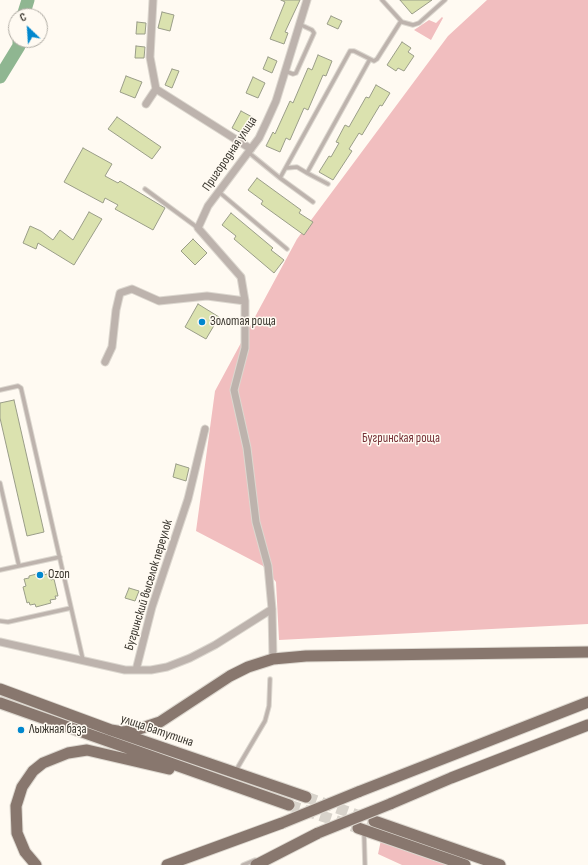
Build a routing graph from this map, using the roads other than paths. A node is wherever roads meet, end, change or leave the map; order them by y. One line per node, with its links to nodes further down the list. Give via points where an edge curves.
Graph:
1 (153, 0): 9 (street, via 150,56)
2 (306, 0): 6 (street, Пригородная улица)
3 (383, 0): 5 (lane)
4 (445, 0): 5 (lane, via 416,24 406,24)
5 (401, 20): 7 (lane, via 377,59)
6 (298, 24): 8 (street, Пригородная улица); 8 (lane, via 314,33 296,73)
7 (370, 59): 12 (lane, via 354,50 350,51); 13 (lane)
8 (284, 71): 11 (street, Пригородная улица, via 276,101)
9 (156, 89): 10 (street); 11 (street)
10 (146, 104)
11 (250, 150): 14 (lane); 17 (street, Пригородная улица)
12 (286, 168): 13 (lane, via 298,167); 14 (lane)
13 (307, 172): 15 (lane)
14 (280, 178): 18 (lane)
15 (328, 184)
16 (145, 189): 19 (lane)
17 (219, 192): 19 (street, Пригородная улица); 20 (lane)
18 (313, 202)
19 (198, 228): 21 (street, via 241,277)
20 (286, 249)
21 (245, 301): 22 (street, via 207,296 159,301 132,290 120,293 112,348); 32 (street, via 245,348 234,390 247,448 256,522 268,566)
22 (105, 362)
23 (0, 390): 28 (lane, via 18,386 21,388)
24 (205, 430): 38 (street, Бугринский выселок переулок, via 188,499 152,607)
25 (0, 483): 26 (lane)
26 (5, 504): 27 (lane); 29 (lane)
27 (0, 505)
28 (60, 557): 29 (lane); 31 (lane)
29 (19, 566): 30 (lane)
30 (0, 570)
31 (71, 608): 33 (lane, via 8,622); 37 (lane)
32 (272, 609): 36 (street); 38 (street, Бугринский выселок переулок, via 190,658 167,667)
33 (0, 621)
34 (0, 642): 37 (street)
35 (588, 652): 36 (main road, via 306,656)
36 (273, 659): 44 (main road, via 230,676 160,722 136,730)
37 (83, 660): 38 (street, via 124,670)
38 (136, 670)
39 (270, 679): 45 (lane, via 269,706 265,721)
40 (0, 689): 44 (main road, улица Ватутина)
41 (588, 702): 53 (main road, bridge, via 282,823)
42 (0, 703): 46 (main road, улица Ватутина)
43 (588, 725): 51 (main road, bridge, via 451,778)
44 (111, 730): 45 (main road, улица Ватутина)
45 (235, 773): 47 (main road, улица Ватутина)
46 (202, 775): 48 (main road, улица Ватутина); 52 (main road, via 87,750 68,753 43,763 33,771 22,787 16,806 17,833 25,852)
47 (306, 797)
48 (289, 805)
49 (374, 821): 58 (main road)
50 (361, 830): 56 (lane); 57 (main road)
51 (291, 846): 54 (lane); 55 (main road)
52 (36, 865)
53 (167, 865)
54 (244, 865)
55 (256, 865)
56 (365, 865)
57 (465, 865)
58 (500, 865)

